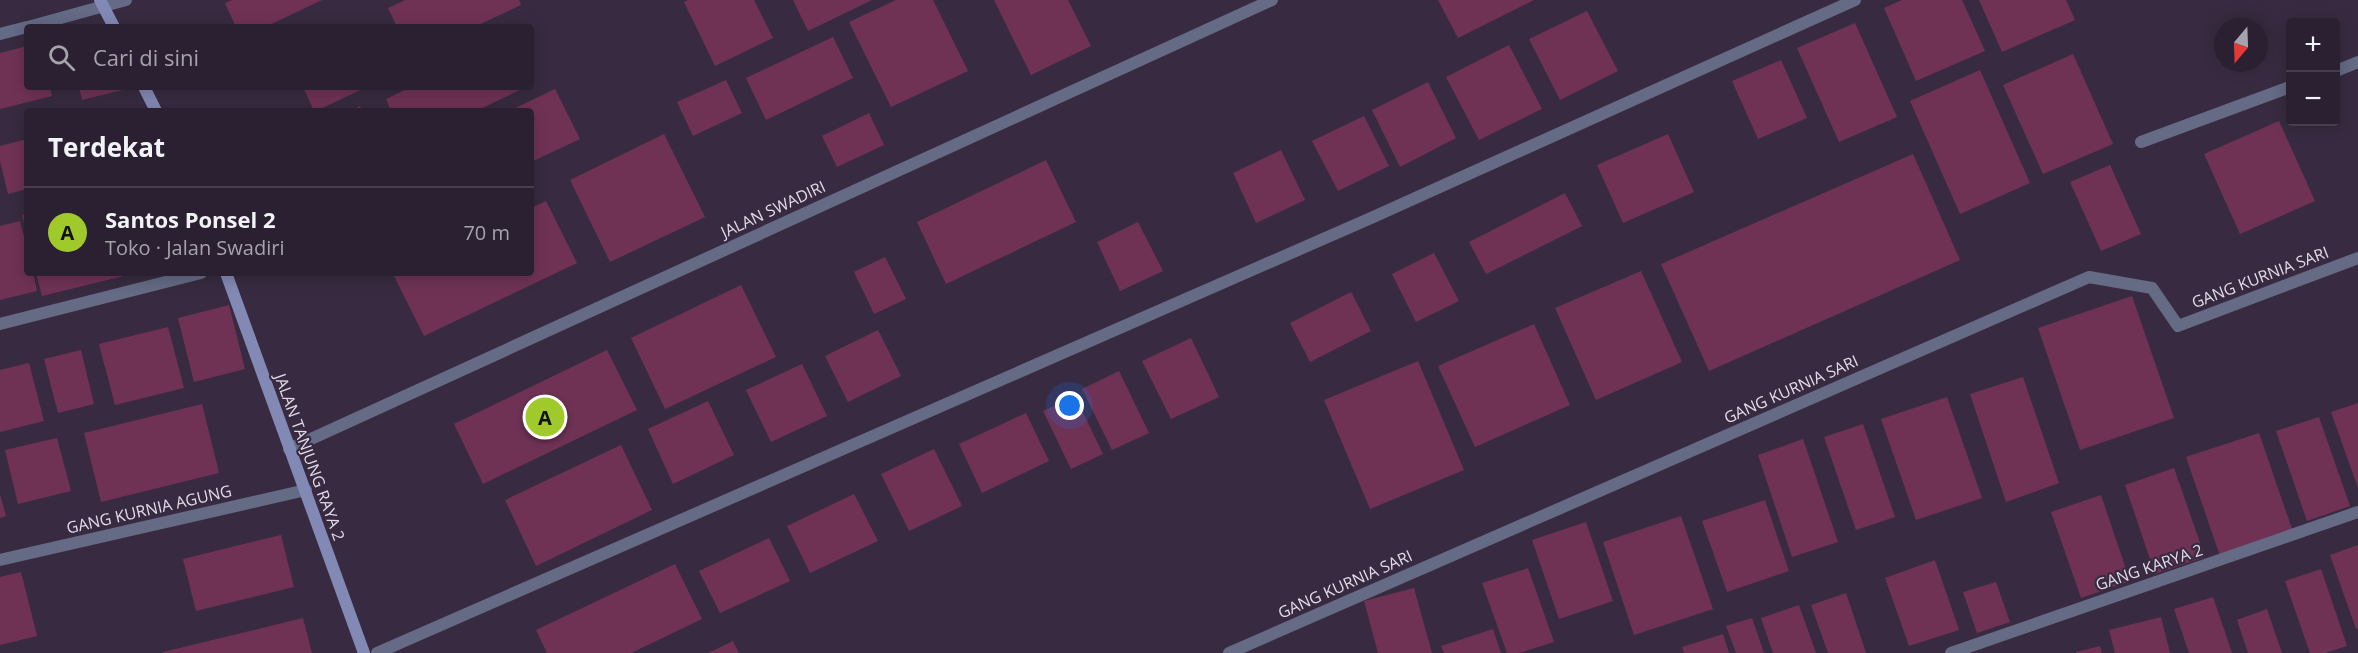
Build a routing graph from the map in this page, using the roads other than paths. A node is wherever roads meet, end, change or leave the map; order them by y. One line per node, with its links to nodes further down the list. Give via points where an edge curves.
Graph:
1 (126, 0): 4 (street)
2 (1272, 0): 19 (street, JALAN SWADIRI)
3 (1855, 0): 24 (street, via 1371,218)
4 (102, 4): 5 (street); 6 (street)
5 (37, 24)
6 (112, 24)
7 (24, 28): 8 (street)
8 (0, 34)
9 (2358, 62): 10 (street)
10 (2340, 69)
11 (2286, 88): 14 (street)
12 (146, 90): 13 (street)
13 (154, 108)
14 (2141, 142)
15 (2358, 258): 25 (street, GANG KURNIA SARI, via 2178,326 2152,288 2089,277)
16 (189, 276): 18 (street)
17 (227, 276): 19 (street, JALAN TANJUNG RAYA 2)
18 (0, 324)
19 (289, 448): 20 (street, JALAN TANJUNG RAYA 2)
20 (306, 490): 22 (street, GANG KURNIA AGUNG); 23 (street, JALAN TANJUNG RAYA 2)
21 (2358, 512): 26 (street, GANG KARYA 2)
22 (0, 560)
23 (364, 653)
24 (377, 653)
25 (1229, 653)
26 (1951, 653)

